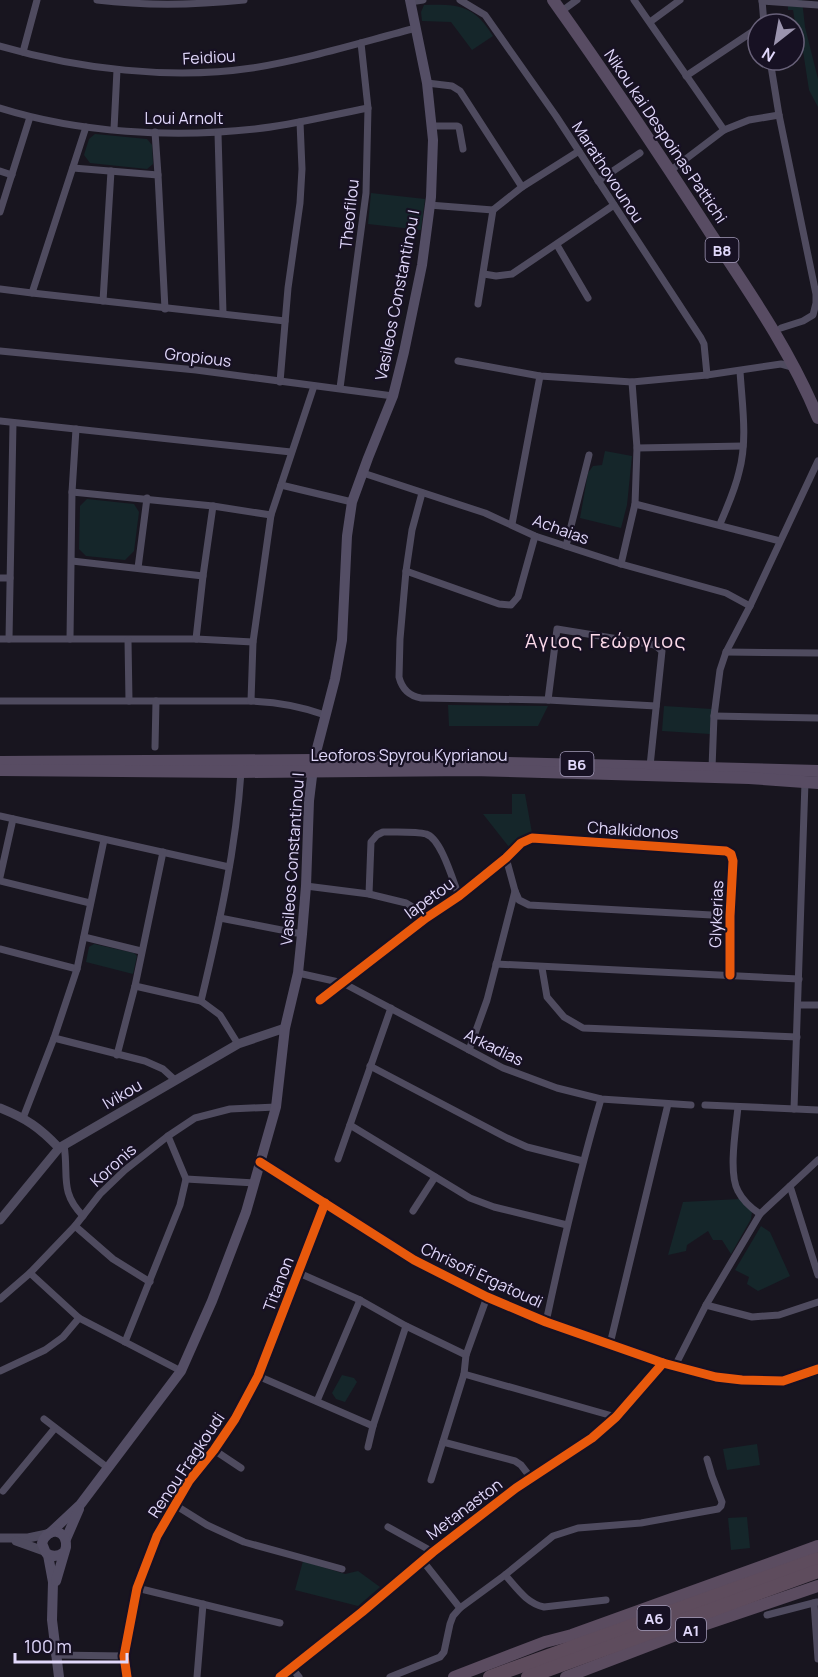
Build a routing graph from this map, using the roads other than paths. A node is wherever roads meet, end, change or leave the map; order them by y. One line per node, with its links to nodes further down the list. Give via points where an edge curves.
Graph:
1 (38, 0): 19 (street)
2 (97, 0): 3 (street, via 174,4)
3 (244, 0)
4 (423, 0): 11 (street)
5 (460, 0): 36 (street, Marathovounou, via 485,15)
6 (553, 0): 39 (main road, Nikou kai Despoinas Pattichi / B8)
7 (578, 0): 12 (street)
8 (634, 0): 14 (street)
9 (680, 0): 14 (street)
10 (762, 0): 13 (street)
11 (410, 1): 15 (main road, Vasileos Constantinou I)
12 (563, 4): 39 (main road, Nikou kai Despoinas Pattichi)
13 (818, 5)
14 (650, 22): 22 (street)
15 (416, 28): 17 (street, Feidiou); 23 (main road, Vasileos Constantinou I)
16 (746, 36): 22 (street)
17 (361, 43): 20 (street, Feidiou, via 251,68); 25 (street, Theofilou)
18 (0, 46): 19 (street, Feidiou)
19 (23, 52): 20 (street, Feidiou, via 59,62)
20 (117, 70): 31 (street)
21 (772, 72): 26 (street)
22 (686, 76): 32 (street)
23 (427, 83): 29 (main road, Vasileos Constantinou I); 45 (street, via 460,91)
24 (0, 108): 27 (street, Loui Arnolt)
25 (368, 108): 28 (street, Loui Arnolt); 72 (street, Theofilou, via 366,193)
26 (779, 115): 32 (street, via 749,120); 60 (street, via 816,294 813,315)
27 (30, 117): 30 (street, Loui Arnolt); 42 (street)
28 (300, 122): 34 (street, Loui Arnolt); 59 (street, via 301,195)
29 (431, 126): 35 (street, via 459,127); 47 (main road, Vasileos Constantinou I)
30 (86, 127): 31 (street, Loui Arnolt); 38 (street)
31 (114, 129): 33 (street, Loui Arnolt)
32 (724, 130): 39 (street)
33 (155, 132): 34 (street, Loui Arnolt); 43 (street)
34 (218, 133): 58 (street)
35 (463, 149)
36 (579, 151): 44 (street, Marathovounou); 45 (street)
37 (640, 153): 44 (street)
38 (73, 168): 41 (street); 53 (street)
39 (672, 169): 60 (main road, Nikou kai Despoinas Pattichi); 61 (main road, Nikou kai Despoinas Pattichi / B8)
40 (0, 171): 42 (street)
41 (111, 171): 43 (street); 55 (street)
42 (12, 175): 49 (street)
43 (158, 176): 57 (street)
44 (598, 181): 46 (street, Marathovounou)
45 (522, 187): 48 (street)
46 (614, 205): 50 (street); 67 (street, Marathovounou, via 701,338)
47 (429, 206): 48 (street); 73 (main road, Vasileos Constantinou I, via 422,265)
48 (493, 210): 51 (street)
49 (0, 212)
50 (557, 245): 51 (street, via 512,274); 54 (street)
51 (484, 274): 56 (street)
52 (0, 289): 53 (street)
53 (32, 293): 55 (street)
54 (588, 297)
55 (103, 301): 57 (street)
56 (478, 304)
57 (165, 309): 58 (street)
58 (223, 314): 59 (street)
59 (285, 321): 69 (street)
60 (781, 328): 64 (main road, Nikou kai Despoinas Pattichi)
61 (782, 346): 64 (main road, Nikou kai Despoinas Pattichi / B8); 65 (street, via 776,361)
62 (0, 351): 69 (street, Gropious)
63 (458, 361): 68 (street)
64 (792, 362): 65 (street); 74 (main road, Nikou kai Despoinas Pattichi); 75 (main road, Nikou kai Despoinas Pattichi / B8)
65 (766, 366): 66 (street)
66 (740, 370): 67 (street); 79 (street)
67 (707, 375): 70 (street)
68 (540, 376): 70 (street); 93 (street)
69 (280, 382): 71 (street, Gropious)
70 (632, 382): 80 (street)
71 (314, 386): 72 (street, Gropious); 81 (street)
72 (340, 388): 73 (street, Gropious)
73 (393, 396): 84 (main road, Vasileos Constantinou I)
74 (818, 401)
75 (818, 418)
76 (0, 421): 77 (street)
77 (13, 423): 78 (street); 104 (street)
78 (76, 429): 81 (street); 86 (street)
79 (743, 446): 80 (street); 94 (street, via 740,471)
80 (637, 448): 90 (street)
81 (291, 453): 85 (street)
82 (589, 455): 97 (street)
83 (818, 461): 96 (street)
84 (363, 473): 87 (street, Achaias); 89 (main road, Vasileos Constantinou I)
85 (281, 485): 89 (street); 92 (street)
86 (72, 492): 88 (street); 98 (street)
87 (422, 493): 93 (street, Achaias); 101 (street)
88 (147, 498): 91 (street); 100 (street)
89 (352, 502): 120 (main road, Vasileos Constantinou I, via 342,640)
90 (635, 504): 94 (street); 99 (street)
91 (213, 506): 92 (street); 102 (street)
92 (271, 515): 111 (street)
93 (512, 524): 95 (street, Achaias)
94 (720, 524): 96 (street)
95 (535, 536): 97 (street, Achaias); 101 (street, via 518,597 511,605)
96 (780, 541): 105 (street)
97 (566, 546): 99 (street, Achaias)
98 (72, 561): 100 (street); 108 (street)
99 (621, 564): 105 (street, Achaias, via 726,593)
100 (138, 568): 102 (street)
101 (406, 571): 114 (street, via 399,677 406,692 421,698)
102 (203, 576): 109 (street)
103 (0, 578): 104 (street)
104 (10, 578): 107 (street)
105 (750, 606): 112 (street)
106 (0, 639): 107 (street)
107 (9, 639): 108 (street)
108 (70, 639): 110 (street)
109 (196, 639): 110 (street); 111 (street)
110 (128, 640): 116 (street)
111 (253, 642): 118 (street)
112 (726, 652): 113 (street); 121 (street)
113 (818, 653)
114 (548, 700): 119 (street); 119 (street, via 557,629 659,647 662,651)
115 (0, 701): 116 (street)
116 (129, 701): 117 (street)
117 (156, 701): 118 (street); 123 (street)
118 (251, 701): 120 (street, via 302,707)
119 (656, 706): 126 (street)
120 (325, 715): 125 (main road, Vasileos Constantinou I)
121 (714, 716): 122 (street); 127 (street)
122 (818, 718)
123 (154, 747)
124 (0, 762): 125 (main road, Leoforos Spyrou Kyprianou / B6)
125 (314, 766): 126 (main road, Leoforos Spyrou Kyprianou / B6); 130 (main road, Leoforos Spyrou Kyprianou / B6); 131 (main road, Leoforos Spyrou Kyprianou / B6); 142 (main road, Vasileos Constantinou I)
126 (650, 766): 127 (main road, Leoforos Spyrou Kyprianou / B6)
127 (712, 768): 129 (main road, Leoforos Spyrou Kyprianou / B6)
128 (0, 770): 130 (main road, Leoforos Spyrou Kyprianou / B6)
129 (818, 771)
130 (242, 772): 140 (street)
131 (805, 782): 132 (main road, Leoforos Spyrou Kyprianou / B6); 159 (street)
132 (818, 783)
133 (0, 816): 134 (street)
134 (13, 819): 136 (street); 141 (street)
135 (532, 838): 138 (street, Chalkidonos); 139 (street, Iapetou)
136 (104, 840): 137 (street); 146 (street)
137 (164, 852): 140 (street); 153 (street)
138 (731, 854): 147 (street, Glykerias)
139 (506, 858): 143 (street); 145 (street, Iapetou)
140 (229, 867): 148 (street)
141 (0, 879): 146 (street)
142 (306, 886): 144 (street); 150 (main road, Vasileos Constantinou I)
143 (515, 891): 147 (street, via 519,900 529,905); 154 (street)
144 (369, 894): 145 (street, via 371,842 383,832 426,834 434,838); 149 (street, via 406,903)
145 (459, 896): 149 (street, Iapetou)
146 (90, 903): 151 (street)
147 (729, 916): 158 (street, Glykerias)
148 (220, 918): 150 (street); 163 (street)
149 (426, 918): 160 (street, Iapetou)
150 (302, 934): 157 (main road, Vasileos Constantinou I)
151 (84, 937): 153 (street); 156 (street)
152 (0, 949): 156 (street)
153 (141, 951): 161 (street)
154 (496, 964): 155 (street); 171 (street)
155 (542, 968): 158 (street); 168 (street, via 547,997 564,1017 584,1028)
156 (76, 969): 169 (street)
157 (298, 973): 160 (street, Arkadias); 167 (main road, Vasileos Constantinou I)
158 (730, 975): 159 (street)
159 (799, 979): 164 (street)
160 (343, 983): 162 (street, Iapetou); 166 (street, Arkadias)
161 (135, 986): 163 (street); 172 (street)
162 (320, 1000)
163 (201, 1001): 170 (street, via 220,1015)
164 (798, 1005): 165 (street); 168 (street)
165 (818, 1005)
166 (391, 1008): 171 (street, Arkadias); 173 (street)
167 (285, 1028): 170 (street, Ivikou); 179 (main road, Vasileos Constantinou I)
168 (797, 1037): 182 (street)
169 (54, 1038): 172 (street); 184 (street)
170 (238, 1044): 174 (street, Ivikou)
171 (469, 1050): 175 (street, Arkadias, via 513,1072)
172 (117, 1054): 174 (street, via 163,1069)
173 (370, 1066): 185 (street); 190 (street, via 527,1147)
174 (175, 1080): 187 (street, Ivikou)
175 (600, 1099): 176 (street, Arkadias); 190 (street)
176 (668, 1104): 177 (street, Arkadias); 216 (street)
177 (691, 1104)
178 (705, 1105): 180 (street)
179 (276, 1107): 186 (street, Koronis, via 230,1109 195,1118); 191 (main road, Vasileos Constantinou I)
180 (738, 1107): 182 (street); 198 (street, via 734,1182 743,1200)
181 (0, 1108): 184 (street)
182 (794, 1109): 183 (street)
183 (818, 1110)
184 (23, 1118): 187 (street)
185 (350, 1125): 188 (street); 192 (street)
186 (168, 1136): 193 (street); 199 (street, Koronis, via 125,1170)
187 (61, 1147): 199 (street, via 66,1157 66,1189); 200 (street, Ivikou)
188 (338, 1160)
189 (818, 1160): 195 (street)
190 (583, 1161): 201 (street)
191 (260, 1162): 194 (main road, Vasileos Constantinou I); 196 (street, Chrisofi Ergatoudi)
192 (435, 1177): 197 (street); 201 (street, via 494,1207)
193 (186, 1179): 194 (street); 206 (street)
194 (255, 1183): 222 (main road, Vasileos Constantinou I, via 212,1301)
195 (790, 1186): 198 (street); 205 (street)
196 (325, 1203): 204 (street, Titanon); 207 (street, Chrisofi Ergatoudi, via 414,1260)
197 (413, 1211)
198 (760, 1214): 211 (street)
199 (83, 1216): 202 (street, Koronis)
200 (0, 1220)
201 (567, 1225): 213 (street)
202 (75, 1226): 203 (street, Koronis); 206 (street, via 113,1259)
203 (30, 1273): 208 (street, Koronis); 212 (street)
204 (299, 1273): 209 (street); 224 (street, Titanon)
205 (818, 1275)
206 (150, 1282): 215 (street)
207 (487, 1298): 213 (street, Chrisofi Ergatoudi); 217 (street)
208 (0, 1299)
209 (360, 1300): 214 (street); 225 (street)
210 (818, 1302): 211 (street, via 779,1315 752,1317)
211 (706, 1305): 219 (street)
212 (80, 1318): 215 (street); 221 (street, via 45,1350)
213 (546, 1322): 216 (street, Chrisofi Ergatoudi)
214 (406, 1326): 217 (street); 228 (street)
215 (125, 1342): 222 (street)
216 (610, 1344): 218 (street, Chrisofi Ergatoudi)
217 (466, 1354): 223 (street)
218 (663, 1363): 219 (street, Chrisofi Ergatoudi); 226 (street, Metanaston)
219 (675, 1366): 220 (street, Chrisofi Ergatoudi, via 716,1377 783,1381)
220 (818, 1369)
221 (0, 1371)
222 (181, 1371): 234 (main road, Vasileos Constantinou I)
223 (464, 1374): 226 (street); 230 (street)
224 (258, 1376): 225 (street); 232 (street, Renou Fragkoudi)
225 (317, 1401): 228 (street)
226 (616, 1417): 236 (street, Metanaston, via 592,1438)
227 (44, 1419): 229 (street)
228 (373, 1426): 231 (street)
229 (55, 1428): 234 (street); 238 (street)
230 (443, 1442): 236 (street, via 515,1461); 237 (street)
231 (368, 1447)
232 (214, 1449): 235 (street); 240 (street, Renou Fragkoudi)
233 (707, 1458): 253 (street, via 722,1502 718,1509 641,1523 578,1528 553,1536)
234 (108, 1468): 239 (main road, Vasileos Constantinou I)
235 (241, 1468)
236 (531, 1478): 247 (street, Metanaston)
237 (431, 1479)
238 (3, 1491)
239 (80, 1505): 242 (main road, Vasileos Constantinou I); 244 (main road, Vasileos Constantinou I)
240 (175, 1505): 251 (street, via 244,1542); 255 (street, Renou Fragkoudi, via 157,1536)
241 (388, 1527): 247 (street)
242 (49, 1534): 243 (street); 244 (main road, via 57,1532); 248 (main road, via 42,1544)
243 (4, 1539): 248 (street)
244 (66, 1539): 246 (main road)
245 (818, 1545): 263 (highway, A1)
246 (64, 1552): 248 (main road, via 56,1556); 256 (main road)
247 (433, 1552): 250 (street, Metanaston)
248 (46, 1553): 256 (main road)
249 (818, 1559): 276 (highway, A6)
250 (422, 1560): 260 (street); 267 (street, Metanaston)
251 (342, 1569)
252 (818, 1571): 277 (highway, A6)
253 (505, 1575): 257 (street, via 527,1600 544,1607); 260 (street)
254 (818, 1586): 278 (highway, A1)
255 (137, 1588): 259 (street); 265 (street, Renou Fragkoudi)
256 (54, 1590): 264 (main road)
257 (606, 1600)
258 (816, 1602): 261 (street); 266 (street)
259 (203, 1604): 262 (street); 270 (street)
260 (460, 1608): 273 (street, via 453,1616 440,1657)
261 (767, 1614)
262 (280, 1623)
263 (545, 1642): 274 (highway); 275 (highway)
264 (55, 1655): 265 (street); 268 (main road)
265 (123, 1656): 269 (street, Renou Fragkoudi)
266 (818, 1659)
267 (291, 1667): 271 (street, Metanaston); 272 (street)
268 (58, 1677)
269 (127, 1677)
270 (197, 1677)
271 (279, 1677)
272 (299, 1677)
273 (390, 1677)
274 (454, 1677)
275 (468, 1677)
276 (490, 1677)
277 (528, 1677)
278 (566, 1677)

